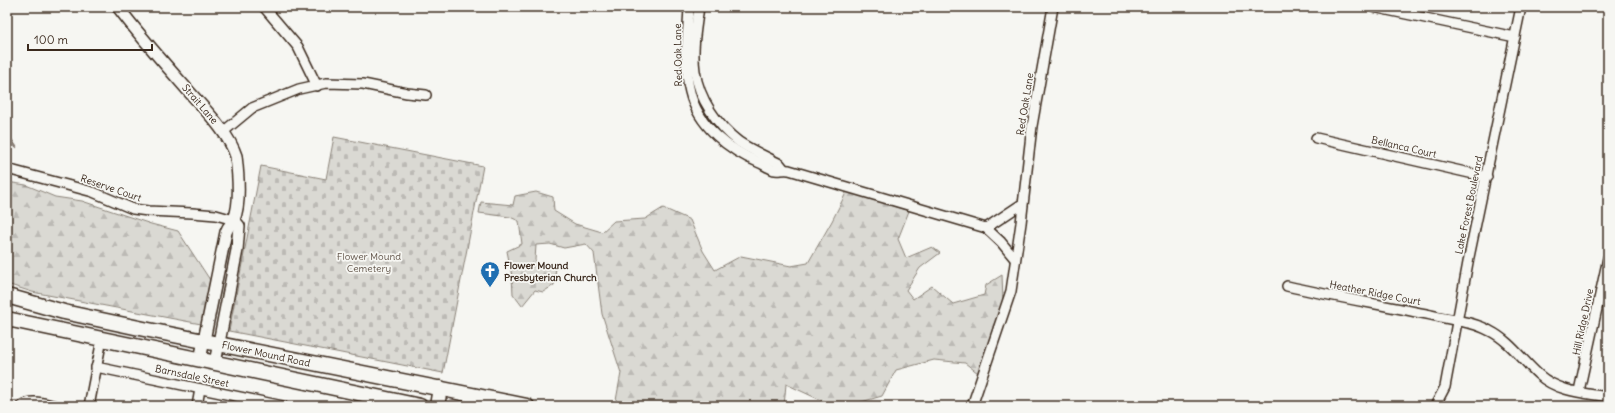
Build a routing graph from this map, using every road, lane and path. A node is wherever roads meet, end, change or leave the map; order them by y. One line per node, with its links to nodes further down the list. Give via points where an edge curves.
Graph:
1 (118, 7): 11 (street, Strait Lane)
2 (264, 7): 9 (street, via 298,47)
3 (689, 7): 14 (street, Red Oak Lane, via 688,82 696,112 721,139 740,154 774,170)
4 (699, 7): 14 (street, Red Oak Lane, via 694,52 695,71 703,99 718,122 740,142 780,164)
5 (1053, 7): 16 (street, Red Oak Lane, via 1032,126)
6 (1373, 7): 8 (street)
7 (1521, 7): 8 (street, Lake Forest Boulevard)
8 (1516, 37): 15 (street, Lake Forest Boulevard)
9 (317, 86): 10 (street, via 326,83 363,84); 11 (street, via 299,89 252,108)
10 (426, 95)
11 (223, 132): 17 (street, Strait Lane, via 236,156 238,200)
12 (1316, 138): 15 (street, Bellanca Court)
13 (7, 169): 17 (street, Reserve Court, via 93,192 133,209 216,215)
14 (784, 169): 18 (street, Red Oak Lane)
15 (1486, 177): 25 (street, Lake Forest Boulevard)
16 (1022, 204): 18 (street); 20 (street, Red Oak Lane)
17 (234, 220): 27 (street, Strait Lane, via 226,232); 28 (street, Strait Lane, via 238,226 237,250)
18 (986, 228): 20 (street, Red Oak Lane)
19 (1608, 258): 21 (street, Hill Ridge Drive)
20 (1015, 259): 44 (street, Red Oak Lane, via 1011,291)
21 (1606, 280): 34 (street, Hill Ridge Drive)
22 (1287, 286): 25 (street, Heather Ridge Court)
23 (7, 296): 27 (main road, Flower Mound Road, via 64,312)
24 (7, 319): 26 (main road, Flower Mound Road)
25 (1458, 321): 34 (street, Heather Ridge Court, via 1490,331 1548,382); 45 (street, Lake Forest Boulevard, via 1445,387)
26 (102, 339): 29 (main road, Flower Mound Road); 31 (street)
27 (204, 341): 28 (main road, Flower Mound Road); 29 (street, Strait Lane)
28 (218, 344): 30 (street, Strait Lane); 32 (main road, Flower Mound Road)
29 (200, 360): 30 (main road, Flower Mound Road)
30 (215, 363): 41 (main road, Flower Mound Road)
31 (96, 367): 33 (street, Barnsdale Street); 38 (street)
32 (440, 388): 42 (main road); 43 (main road, Flower Mound Road)
33 (200, 389): 39 (street); 40 (street, Barnsdale Street)
34 (1579, 392): 35 (street, Heather Ridge Court)
35 (1608, 397)
36 (21, 406): 37 (street, via 33,402)
37 (57, 406)
38 (89, 406)
39 (197, 406)
40 (283, 406)
41 (420, 406)
42 (437, 406)
43 (527, 406)
44 (972, 406)
45 (1435, 406)

